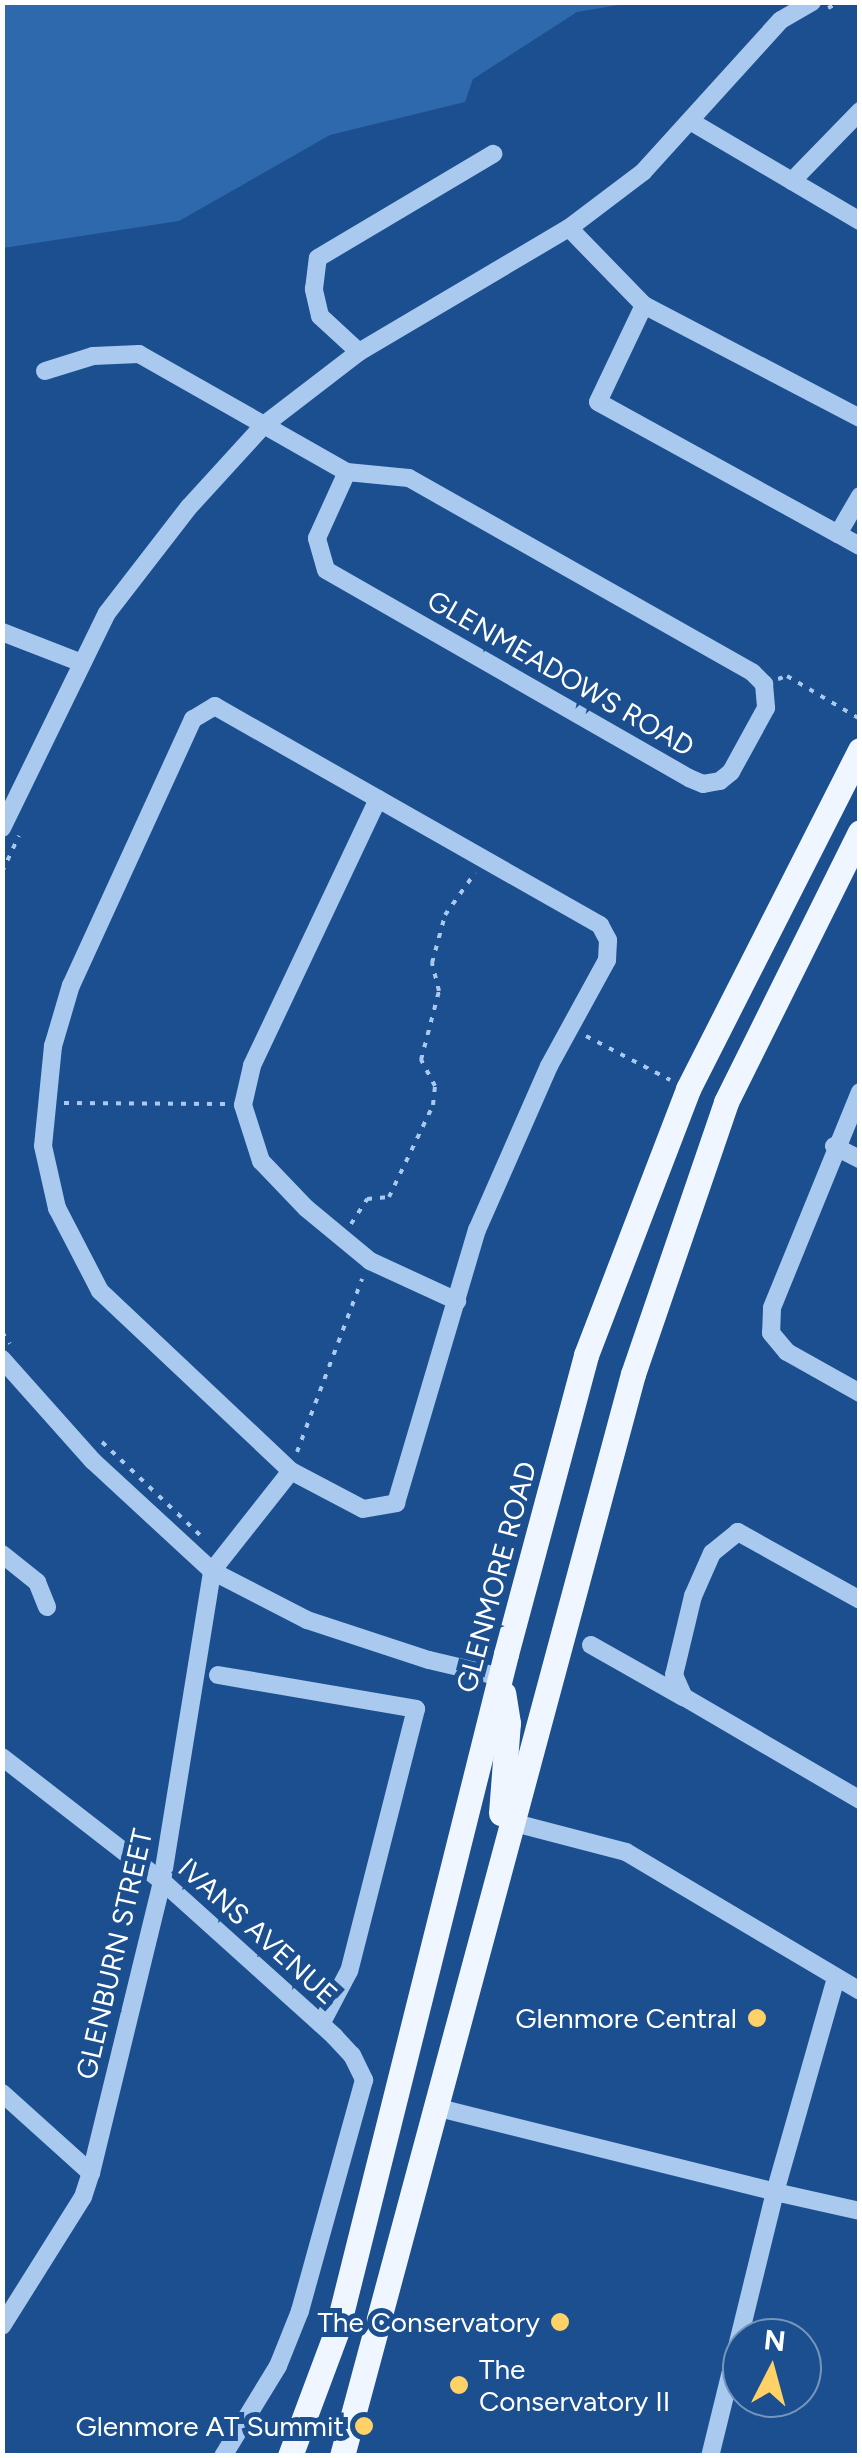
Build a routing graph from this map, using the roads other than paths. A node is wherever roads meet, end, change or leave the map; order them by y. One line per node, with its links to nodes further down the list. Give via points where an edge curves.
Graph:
1 (815, 7): 3 (street, via 781,20)
2 (860, 111): 5 (street)
3 (690, 121): 5 (street); 7 (street, via 644,172)
4 (493, 154): 9 (street, via 318,258 314,290 320,316)
5 (792, 181): 6 (street)
6 (860, 221)
7 (569, 228): 8 (street); 9 (street)
8 (644, 305): 11 (street); 15 (street, via 598,402)
9 (359, 352): 12 (street)
10 (44, 371): 12 (street, via 94,356 138,354)
11 (860, 418)
12 (264, 425): 13 (street); 18 (street, via 189,506 107,613)
13 (348, 472): 13 (street, GLENMEADOWS ROAD, via 409,478 752,673 764,684 766,708 731,772 703,784 690,778 326,570 317,538)
14 (860, 496): 15 (street)
15 (838, 534): 16 (street)
16 (860, 546)
17 (2, 632): 18 (street)
18 (82, 663): 21 (street)
19 (860, 750): 36 (main road, GLENMORE ROAD, via 688,1089 586,1355)
20 (378, 799): 26 (street, via 252,1066 243,1105 261,1161 306,1208 370,1261); 26 (street, via 600,924 608,940 608,960 569,1027 476,1230); 29 (street, via 227,710 215,706 193,719 70,985 45,1104 44,1146 58,1208 100,1291)
21 (11, 831)
22 (860, 832): 40 (main road, via 720,1120 633,1374)
23 (860, 1092): 24 (street)
24 (834, 1146): 25 (street); 28 (street, via 772,1308 772,1333 787,1352)
25 (860, 1159)
26 (456, 1301): 29 (street, via 396,1503 363,1509)
27 (7, 1352): 31 (street, via 93,1461)
28 (860, 1393)
29 (291, 1471): 31 (street)
30 (2, 1554): 33 (street, via 37,1582)
31 (212, 1572): 36 (street, via 307,1620); 41 (street, GLENBURN STREET)
32 (860, 1600): 37 (street, via 738,1532 712,1553 692,1596 674,1675)
33 (47, 1607)
34 (591, 1645): 37 (street)
35 (218, 1675): 45 (street, via 416,1709 350,1971)
36 (501, 1677): 42 (main road, via 508,1723); 52 (main road, GLENMORE ROAD)
37 (684, 1697): 39 (street)
38 (2, 1757): 41 (street, IVANS AVENUE)
39 (860, 1800)
40 (511, 1822): 42 (main road); 43 (street, via 626,1852)
41 (162, 1882): 45 (street, IVANS AVENUE); 48 (street, GLENBURN STREET)
42 (493, 1887): 47 (main road)
43 (836, 1978): 44 (street); 49 (street)
44 (860, 1990)
45 (328, 2030): 53 (street, IVANS AVENUE, via 352,2054 364,2080 300,2311 278,2366)
46 (2, 2093): 48 (street)
47 (435, 2107): 49 (street); 56 (main road)
48 (91, 2173): 51 (street, GLENBURN STREET, via 83,2197)
49 (775, 2192): 50 (street); 57 (street)
50 (860, 2211)
51 (2, 2326)
52 (337, 2330): 54 (main road, GLENMORE ROAD); 55 (main road)
53 (222, 2456)
54 (290, 2456)
55 (306, 2456)
56 (342, 2456)
57 (710, 2456)

